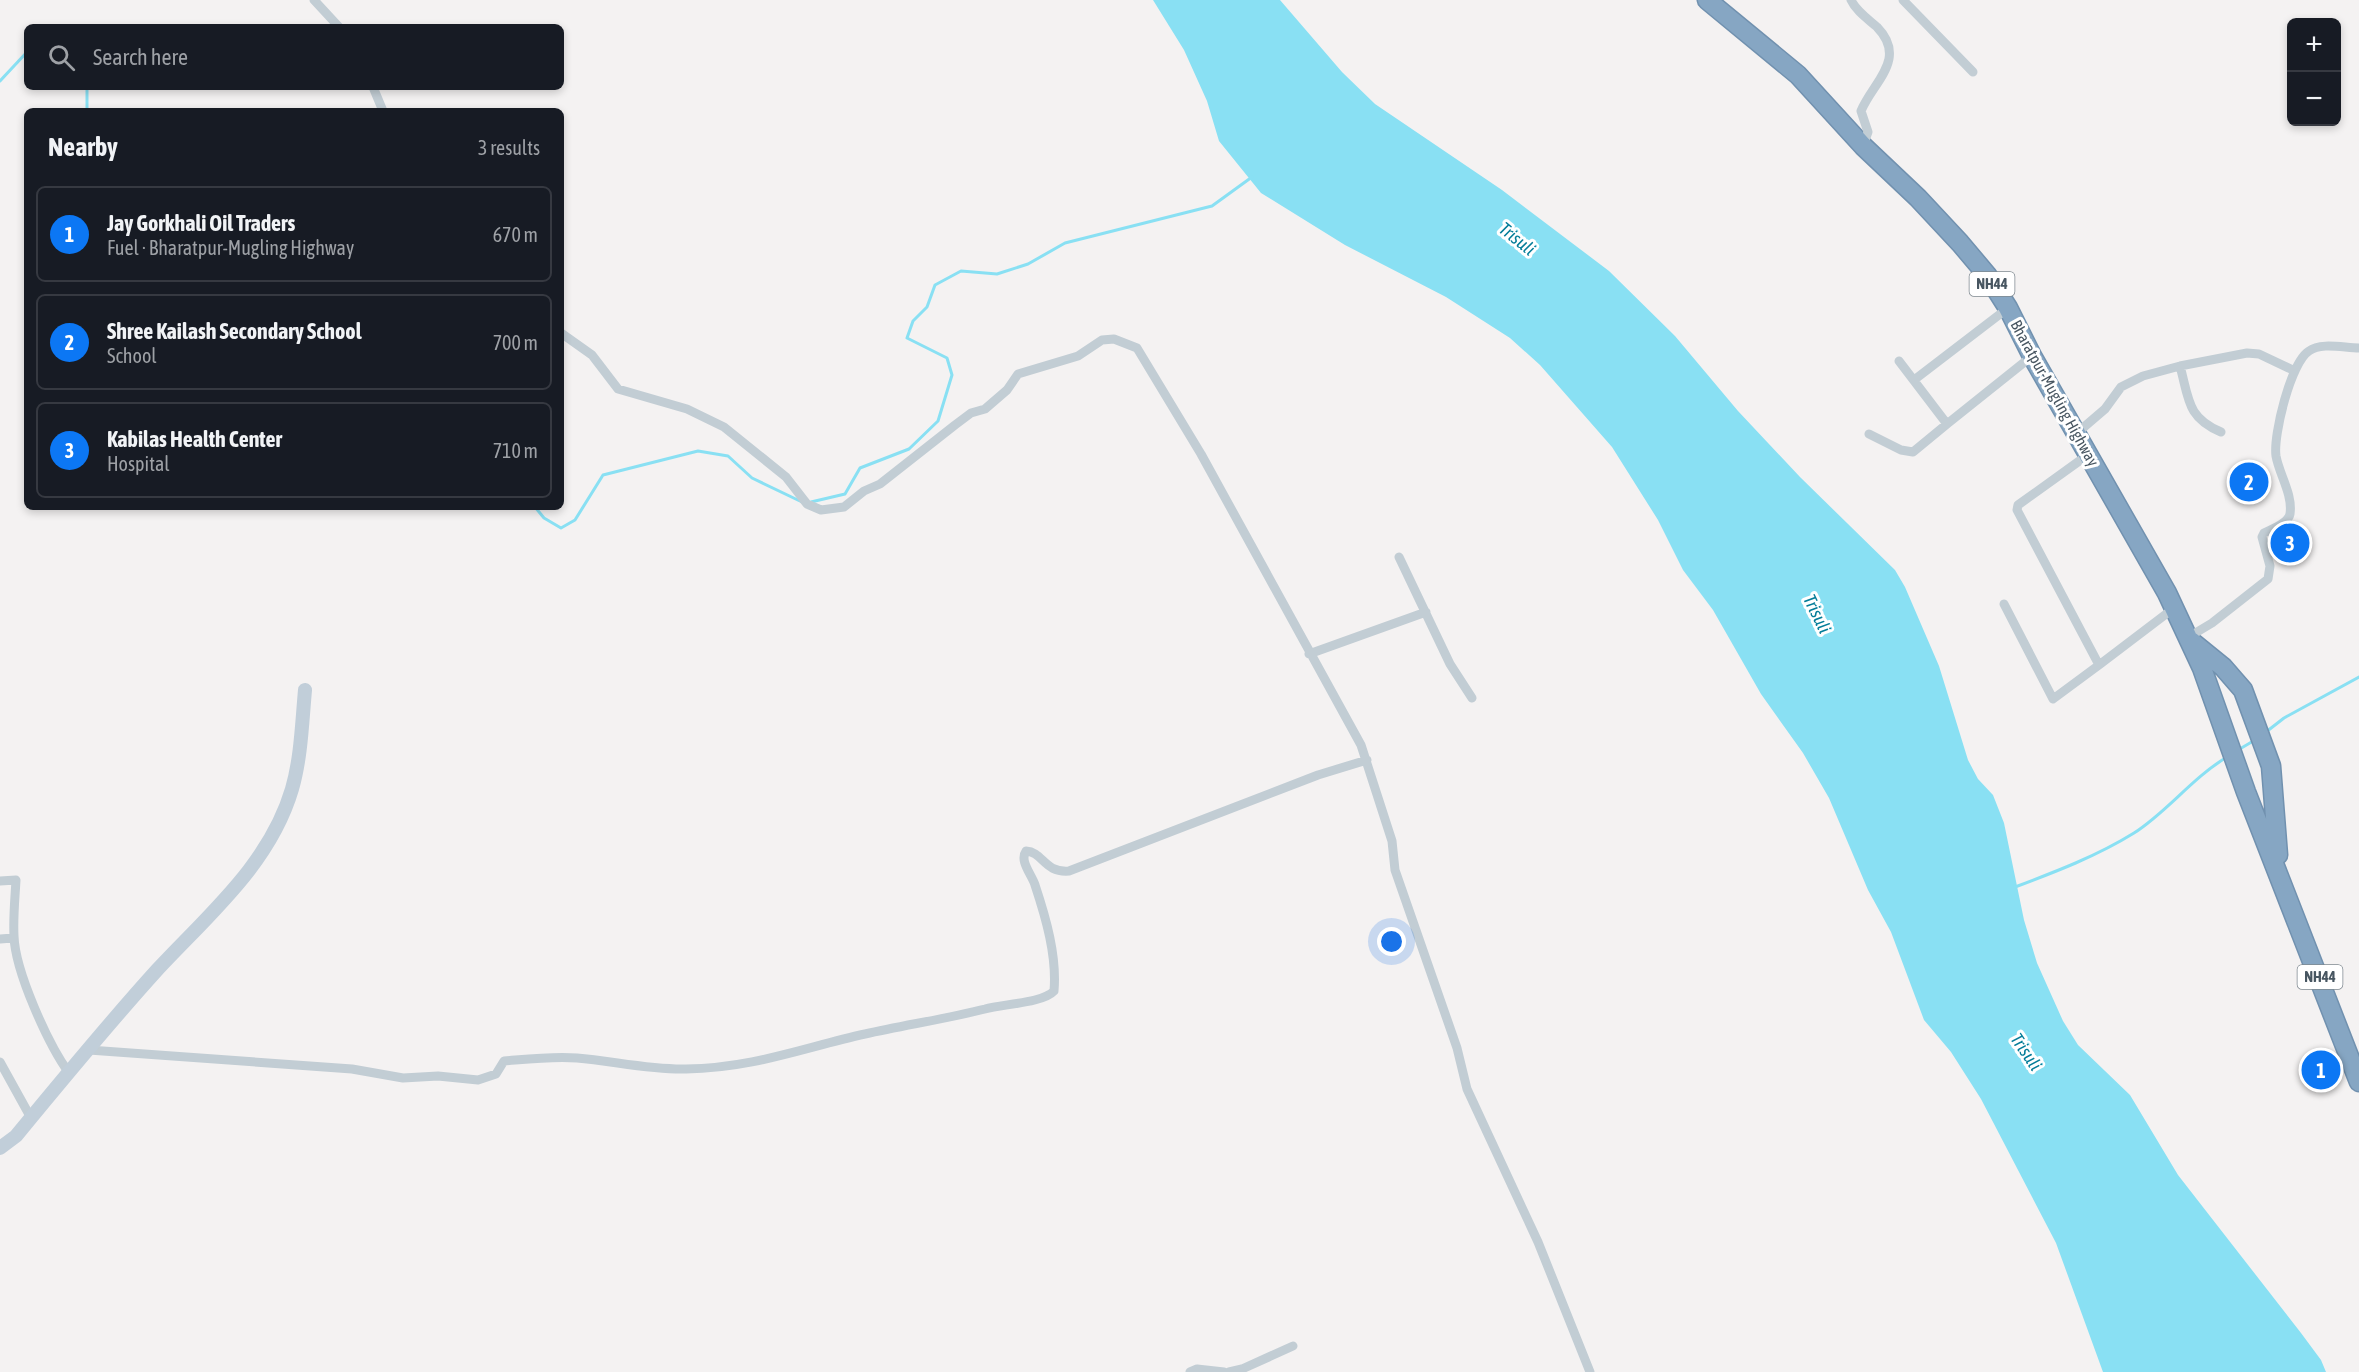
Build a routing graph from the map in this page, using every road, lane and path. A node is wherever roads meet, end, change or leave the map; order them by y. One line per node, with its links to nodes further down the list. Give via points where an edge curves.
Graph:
1 (314, 0): 5 (street)
2 (1707, 0): 9 (highway, Bharatpur-Mugling Highway / NH44, via 1798,75)
3 (1851, 0): 9 (street, via 1884,35 1890,53 1882,77 1861,111 1868,132)
4 (1903, 0): 6 (street)
5 (336, 24)
6 (1973, 72)
7 (374, 90): 8 (street)
8 (382, 108)
9 (1863, 146): 10 (highway, Bharatpur-Mugling Highway / NH44, via 1960,243)
10 (2008, 308): 13 (highway, Bharatpur-Mugling Highway / NH44); 17 (street)
11 (564, 335): 28 (street, via 592,355 618,389 687,409 724,428 786,477 807,504 820,510 844,507 880,484 954,425 985,409 1018,374 1078,356 1102,340 1129,344 1144,356 1197,445)
12 (2359, 348): 16 (street, via 2315,348 2307,352)
13 (2032, 356): 18 (street); 20 (highway, Bharatpur-Mugling Highway / NH44)
14 (1899, 360): 17 (street)
15 (2180, 366): 16 (street, via 2247,353 2259,354); 19 (street, via 2197,418); 20 (street, via 2121,387 2105,409)
16 (2295, 371): 27 (street, via 2276,446 2290,514 2262,537 2270,566 2268,579)
17 (1914, 380): 18 (street)
18 (1947, 424): 21 (street, via 1913,452)
19 (2221, 432)
20 (2077, 433): 22 (highway, Bharatpur-Mugling Highway / NH44)
21 (1869, 434)
22 (2089, 453): 25 (highway, Bharatpur-Mugling Highway / NH44); 29 (street, via 2018,505 2017,510)
23 (1399, 557): 26 (street)
24 (2004, 604): 29 (street, via 2053,699)
25 (2174, 608): 27 (highway, Bharatpur-Mugling Highway / NH44); 29 (street)
26 (1426, 612): 28 (street); 31 (street, via 1450,664)
27 (2187, 638): 33 (highway, Bharatpur-Mugling Highway / NH44); 33 (highway, Bharatpur-Mugling Highway / NH44, via 2223,667 2243,690 2271,766)
28 (1309, 654): 32 (street)
29 (2099, 665)
30 (305, 690): 37 (street, via 292,789 264,847 227,898 157,970)
31 (1472, 698)
32 (1367, 760): 37 (street, via 1318,775 1069,871 1054,870 1026,851 1024,861 1042,907 1053,962 1054,991 1043,999 864,1034 738,1066 684,1069 541,1058 504,1060 496,1074 478,1080 404,1078 352,1069); 47 (street, via 1392,841 1395,870 1457,1048 1467,1089 1541,1250)
33 (2279, 872): 40 (highway, Bharatpur-Mugling Highway / NH44)
34 (0, 881): 35 (street, via 16,880)
35 (13, 938): 36 (street); 39 (street, via 45,1032)
36 (0, 939)
37 (89, 1050): 39 (street)
38 (0, 1062): 41 (street)
39 (69, 1073): 41 (street)
40 (2359, 1082)
41 (31, 1118): 42 (street)
42 (0, 1148)
43 (1293, 1346): 46 (street)
44 (1190, 1372): 45 (street)
45 (1224, 1372)
46 (1229, 1372)
47 (1590, 1372)

